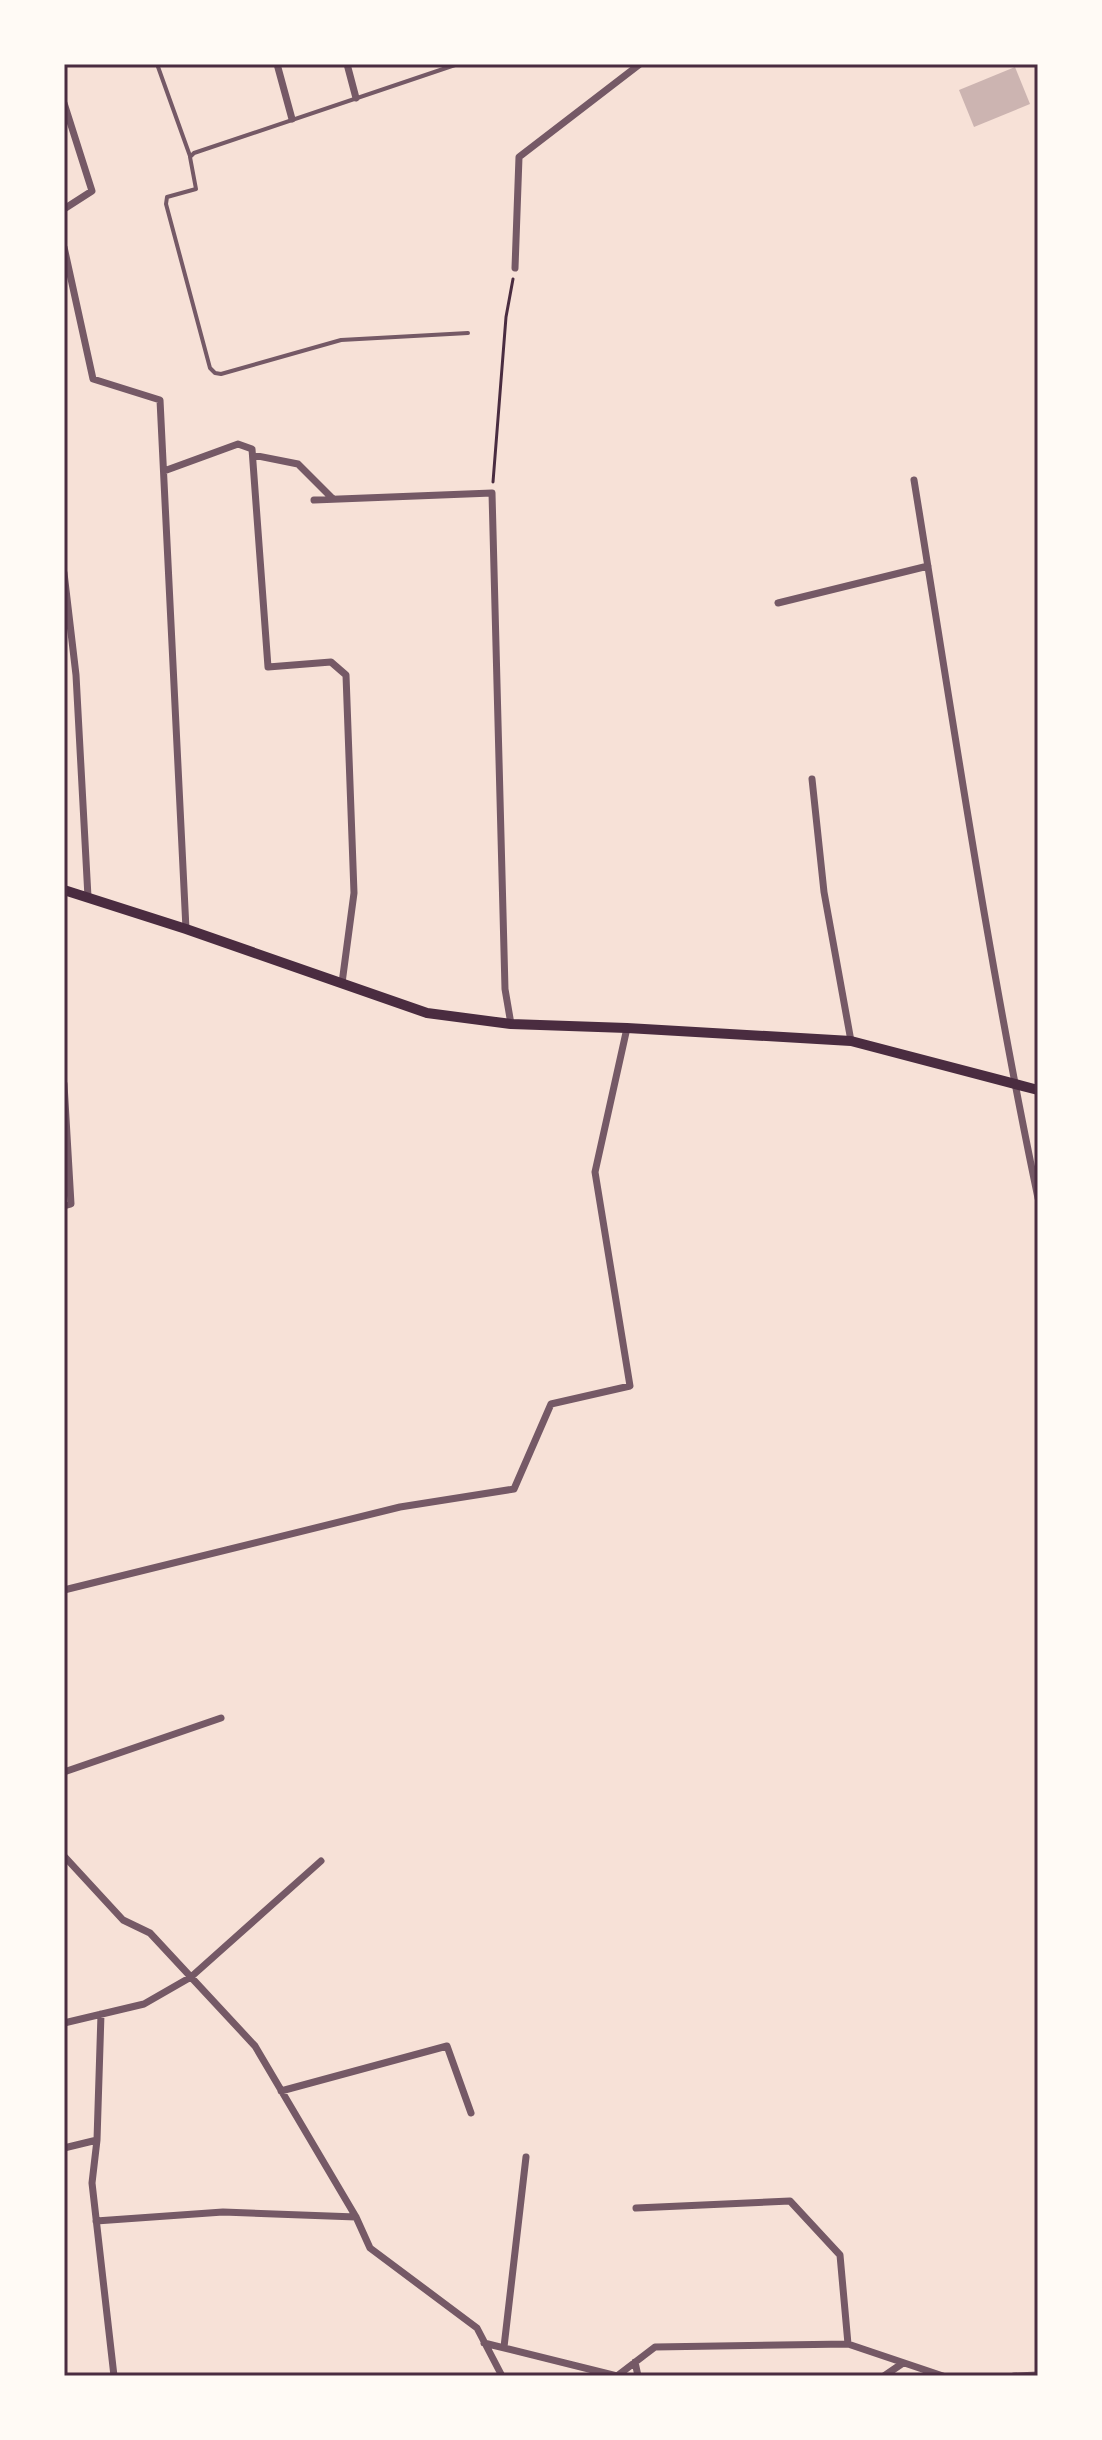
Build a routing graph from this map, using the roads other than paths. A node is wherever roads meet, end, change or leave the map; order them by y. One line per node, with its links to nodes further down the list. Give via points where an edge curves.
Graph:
1 (157, 64): 9 (lane)
2 (277, 64): 8 (street)
3 (347, 64): 6 (street)
4 (640, 64): 12 (street, via 519,157)
5 (455, 65): 6 (lane)
6 (356, 98): 8 (lane)
7 (64, 103): 10 (street, via 92,191)
8 (292, 119): 9 (lane)
9 (190, 157): 13 (lane, via 196,189 167,197 166,204 215,373 341,340)
10 (64, 209)
11 (64, 247): 15 (street, via 93,379 160,400)
12 (515, 268)
13 (468, 333)
14 (253, 455): 15 (street, via 252,449 238,444); 17 (street, via 298,464); 26 (street, via 268,667 331,662 346,675 354,893)
15 (164, 471): 25 (street)
16 (914, 480): 19 (street)
17 (333, 499): 18 (street); 27 (street, via 492,493 505,989)
18 (314, 500)
19 (928, 566): 21 (street); 31 (street)
20 (64, 573): 24 (street, via 76,675)
21 (778, 603)
22 (812, 779): 29 (street, via 824,892)
23 (64, 890): 24 (main road)
24 (88, 897): 25 (main road)
25 (186, 929): 26 (main road)
26 (342, 983): 27 (main road, via 427,1013)
27 (511, 1024): 28 (main road)
28 (627, 1028): 29 (main road); 35 (street, via 595,1172 630,1386 551,1404 514,1489 400,1507)
29 (851, 1041): 31 (main road)
30 (64, 1084): 34 (street, via 71,1204)
31 (1014, 1085): 32 (main road); 33 (street)
32 (1038, 1090)
33 (1038, 1198)
34 (64, 1206)
35 (64, 1590)
36 (221, 1718): 37 (street)
37 (64, 1772)
38 (64, 1856): 40 (street, via 123,1920 150,1933)
39 (321, 1861): 40 (street)
40 (191, 1977): 41 (street, via 144,2004); 43 (street, via 255,2046)
41 (101, 2014): 42 (street); 45 (street)
42 (64, 2023)
43 (281, 2091): 44 (street, via 447,2046); 49 (street)
44 (471, 2113)
45 (97, 2140): 46 (street); 50 (street, via 92,2183)
46 (64, 2148)
47 (526, 2157): 53 (street)
48 (636, 2208): 52 (street, via 790,2201 840,2255)
49 (356, 2217): 50 (street, via 223,2212); 51 (street, via 370,2248 477,2328)
50 (96, 2221): 57 (street)
51 (484, 2343): 53 (street); 58 (street)
52 (848, 2344): 54 (street, via 655,2347); 55 (street)
53 (504, 2347): 54 (street, via 617,2376)
54 (635, 2362): 59 (street)
55 (903, 2363): 60 (street); 61 (street)
56 (1038, 2375): 62 (street)
57 (114, 2376)
58 (502, 2376)
59 (638, 2376)
60 (884, 2376)
61 (943, 2376)
62 (1014, 2376)

